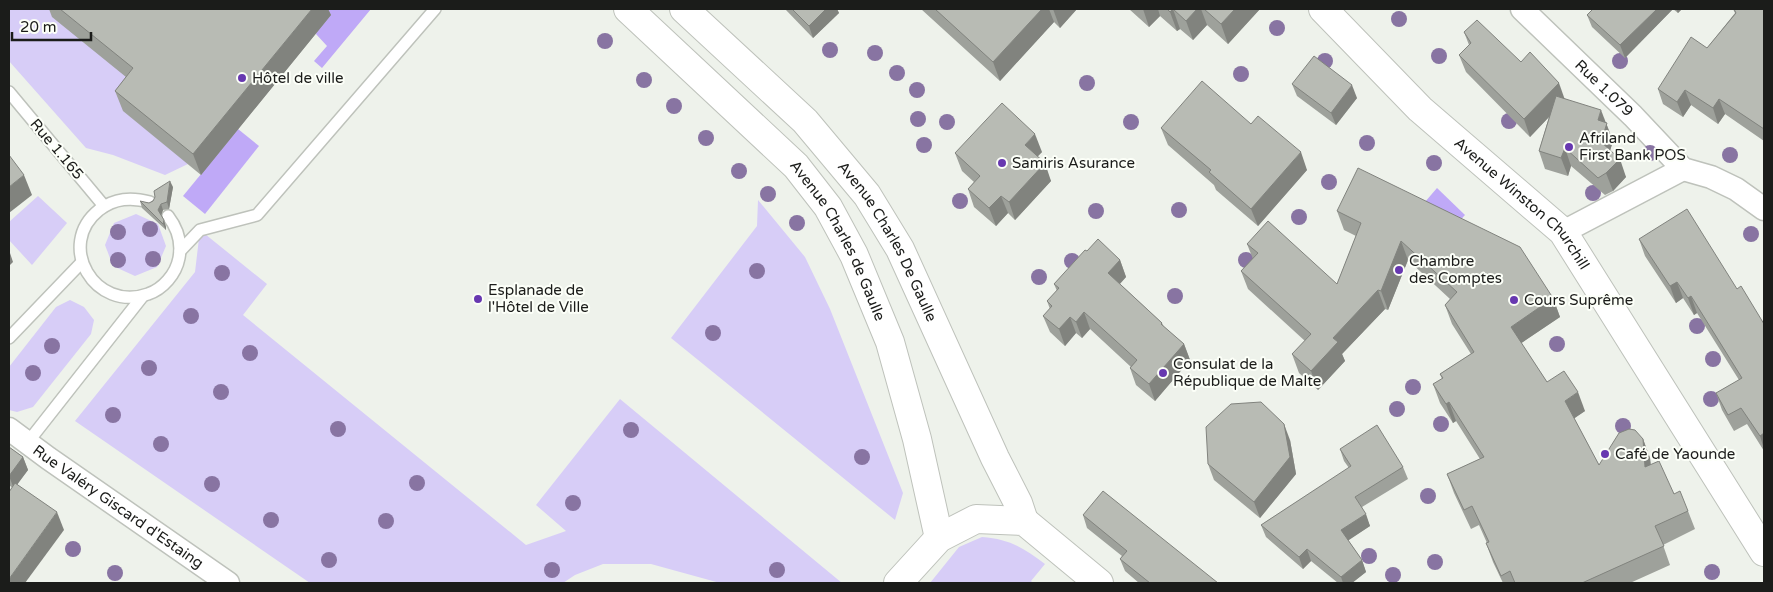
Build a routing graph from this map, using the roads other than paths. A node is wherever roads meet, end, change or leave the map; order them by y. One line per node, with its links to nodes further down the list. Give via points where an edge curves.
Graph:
1 (435, 9): 13 (lane, via 257,215 200,230)
2 (628, 9): 20 (main road, Avenue Charles de Gaulle, via 796,166 828,207 854,255 890,342)
3 (684, 9): 19 (main road, Avenue Charles De Gaulle, via 806,121 866,195 900,248)
4 (1323, 9): 12 (main road, Avenue Winston Churchill, via 1420,110)
5 (1522, 9): 7 (street, Rue 1.079)
6 (9, 92): 9 (lane, Rue 1.165)
7 (1683, 169): 10 (street, via 1728,185); 12 (street)
8 (150, 202): 9 (lane, via 127,198)
9 (104, 206): 14 (lane, via 86,224 80,250)
10 (1764, 209)
11 (168, 216): 13 (lane, via 178,232)
12 (1563, 232): 21 (main road, Avenue Winston Churchill)
13 (180, 251): 15 (lane, via 178,264 164,285)
14 (82, 262): 15 (lane, via 87,274 105,292 129,298); 16 (lane)
15 (142, 297): 18 (lane)
16 (9, 338)
17 (9, 428): 18 (street, Rue Valéry Giscard d'Estaing)
18 (28, 442): 22 (street, Rue Valéry Giscard d'Estaing)
19 (1024, 521): 20 (main road, via 976,519); 24 (main road)
20 (939, 538): 23 (main road)
21 (1764, 552)
22 (228, 583)
23 (898, 583)
24 (1099, 583)

